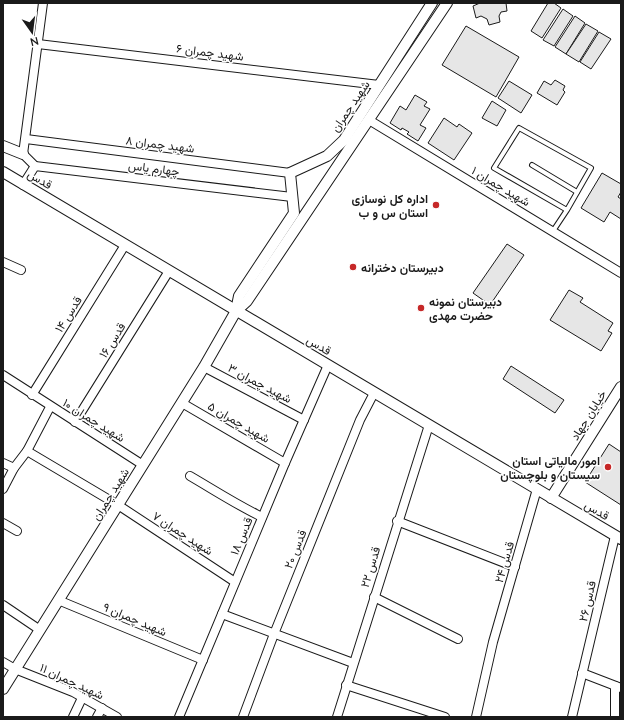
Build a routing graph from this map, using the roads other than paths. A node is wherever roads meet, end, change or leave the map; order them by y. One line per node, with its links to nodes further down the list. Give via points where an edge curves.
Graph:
1 (43, 3): 4 (street)
2 (432, 3): 5 (street, شهید چمران)
3 (447, 3): 6 (street, شهید چمران)
4 (38, 44): 5 (street, شهید چمران ۶); 7 (street)
5 (379, 85): 13 (street, شهید چمران, via 344,140 327,156)
6 (369, 120): 18 (street, شهید چمران ۱); 24 (street, شهید چمران, via 248,301)
7 (26, 138): 9 (street); 13 (street, شهید چمران ۸)
8 (3, 146): 9 (street)
9 (23, 154): 11 (street)
10 (532, 165): 15 (lane)
11 (35, 166): 14 (street); 16 (street, چهارم یاس)
12 (3, 172): 14 (street, قدس)
13 (290, 173): 16 (street, شهید چمران)
14 (23, 184): 19 (street, قدس)
15 (577, 192): 17 (lane); 17 (lane, via 591,168 519,128 494,168)
16 (292, 197): 24 (street, شهید چمران, via 294,213 239,296)
17 (567, 210): 18 (lane)
18 (553, 231): 23 (street, شهید چمران ۱)
19 (125, 245): 22 (street, قدس); 30 (street, قدس ۱۴)
20 (3, 262): 21 (street)
21 (21, 270)
22 (169, 271): 24 (street, قدس); 34 (street, قدس ۱۶)
23 (621, 273)
24 (236, 311): 25 (street, قدس); 26 (street, شهید چمران)
25 (328, 365): 29 (street, قدس); 33 (street, قدس ۱۸)
26 (204, 367): 31 (street, شهید چمران); 33 (street, شهید چمران ۳)
27 (3, 375): 30 (street, شهید چمران ۱۰)
28 (621, 387): 44 (street, خیابان جهاد)
29 (374, 393): 35 (street, قدس); 58 (street, قدس ۲۰, via 360,420)
30 (32, 395): 32 (street, شهید چمران ۱۰)
31 (182, 403): 38 (street, شهید چمران ۵); 39 (street, شهید چمران)
32 (50, 406): 34 (street, شهید چمران ۱۰); 36 (street)
33 (304, 420): 38 (street, قدس ۱۸)
34 (75, 422): 39 (street, شهید چمران ۱۰)
35 (428, 425): 43 (street, قدس); 47 (street, قدس ۲۲)
36 (27, 451): 40 (street); 45 (street, شهید چمران ۷)
37 (3, 463): 40 (street)
38 (285, 463): 46 (street, قدس ۱۸)
39 (143, 465): 45 (street, شهید چمران)
40 (14, 468): 42 (street)
41 (190, 476): 46 (street, via 231,502)
42 (3, 489)
43 (537, 489): 44 (street, قدس); 51 (street, قدس ۲۴)
44 (552, 498): 50 (street, قدس)
45 (118, 505): 52 (street, شهید چمران ۷); 54 (street, شهید چمران)
46 (262, 517): 52 (street, قدس ۱۸)
47 (397, 521): 51 (street); 53 (street, قدس ۲۲)
48 (3, 523): 49 (street)
49 (17, 531)
50 (618, 537): 64 (street, قدس ۲۶)
51 (515, 567): 77 (street, قدس ۲۴)
52 (235, 582): 56 (street, قدس ۱۸)
53 (374, 597): 59 (street); 62 (street, قدس ۲۲)
54 (58, 600): 57 (street, شهید چمران); 60 (street, شهید چمران ۹)
55 (3, 605): 57 (street)
56 (222, 614): 58 (street); 60 (street, قدس ۱۸)
57 (40, 630): 63 (street, شهید چمران)
58 (274, 634): 62 (street); 74 (street, قدس ۲۰)
59 (458, 639)
60 (203, 660): 73 (street, قدس ۱۸)
61 (3, 662): 63 (street, شهید چمران ۱۱)
62 (353, 663): 65 (street, قدس ۲۲)
63 (15, 669): 67 (street, شهید چمران); 68 (street, شهید چمران ۱۱)
64 (582, 673): 66 (street); 78 (street, قدس ۲۶)
65 (346, 685): 75 (street, قدس ۲۲); 76 (street)
66 (618, 687): 79 (street)
67 (3, 688)
68 (82, 698): 69 (street, شهید چمران ۱۱); 70 (street)
69 (102, 708): 71 (street); 72 (street, شهید چمران ۱۱)
70 (73, 717)
71 (97, 717)
72 (117, 717)
73 (179, 717)
74 (243, 717)
75 (337, 717)
76 (445, 717)
77 (476, 717)
78 (572, 717)
79 (615, 717)

